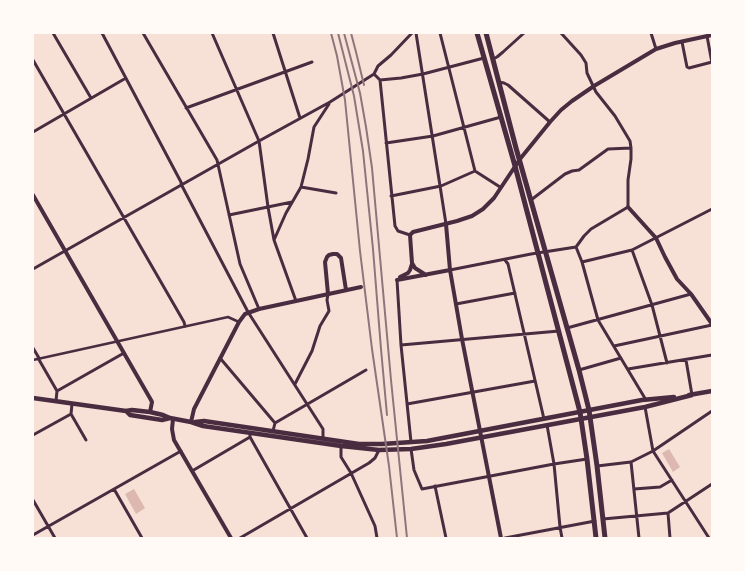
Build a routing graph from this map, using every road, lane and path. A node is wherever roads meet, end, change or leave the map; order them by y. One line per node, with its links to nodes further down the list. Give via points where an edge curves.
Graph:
1 (52, 33): 32 (street)
2 (102, 33): 27 (street)
3 (144, 33): 34 (street)
4 (212, 33): 31 (street)
5 (273, 33): 24 (street)
6 (412, 33): 25 (street, via 378,66)
7 (416, 33): 26 (street)
8 (440, 33): 23 (street)
9 (477, 33): 18 (main road)
10 (486, 33): 19 (main road)
11 (524, 33): 19 (street)
12 (561, 33): 30 (street, via 586,63 587,73)
13 (651, 33): 17 (street)
14 (706, 35): 15 (street); 16 (street); 22 (street)
15 (712, 35)
16 (682, 42): 17 (street); 22 (street, via 688,68)
17 (656, 49): 30 (street)
18 (484, 58): 23 (street); 36 (main road)
19 (492, 59): 29 (main road)
20 (33, 60): 35 (street)
21 (312, 62): 24 (street)
22 (712, 63)
23 (448, 67): 26 (street); 39 (street)
24 (285, 72): 31 (street); 37 (street)
25 (374, 74): 28 (street); 33 (street)
26 (423, 74): 28 (street); 41 (street)
27 (126, 78): 32 (street); 49 (street)
28 (380, 80): 43 (street)
29 (499, 82): 38 (street, via 508,85); 45 (main road)
30 (594, 86): 38 (street, via 561,110); 44 (street, via 615,116)
31 (236, 89): 34 (street); 42 (street)
32 (91, 98): 35 (street)
33 (330, 102): 37 (street); 50 (street, via 314,127)
34 (186, 108): 46 (street)
35 (64, 114): 40 (street); 62 (street)
36 (501, 117): 39 (street); 47 (main road)
37 (300, 118): 42 (street)
38 (550, 122): 45 (street)
39 (464, 127): 41 (street); 48 (street)
40 (33, 132)
41 (433, 136): 43 (street); 51 (street)
42 (259, 141): 46 (street); 58 (street)
43 (386, 143): 55 (street)
44 (632, 148): 56 (street, via 608,149 579,170 565,174); 59 (street)
45 (520, 159): 47 (street); 56 (main road)
46 (218, 164): 49 (street); 61 (street)
47 (515, 166): 52 (street); 71 (main road)
48 (474, 171): 51 (street); 52 (street)
49 (181, 184): 62 (street); 88 (street)
50 (301, 186): 53 (street); 57 (street)
51 (441, 186): 55 (street); 63 (street)
52 (500, 187): 63 (street, via 483,209 472,216)
53 (336, 193)
54 (33, 194): 68 (street)
55 (391, 196): 64 (street, via 394,226 398,231)
56 (531, 200): 70 (main road)
57 (292, 202): 58 (street); 66 (street)
58 (268, 207): 61 (street); 66 (street)
59 (628, 207): 65 (street); 67 (street, via 591,229)
60 (712, 209): 65 (street)
61 (228, 215): 87 (street, via 240,264)
62 (123, 217): 68 (street); 92 (street)
63 (446, 224): 64 (street, via 415,231); 76 (street)
64 (410, 235): 74 (street)
65 (656, 238): 69 (street); 83 (street, via 677,278)
66 (274, 240): 84 (street)
67 (576, 247): 70 (street); 73 (street)
68 (65, 250): 75 (street); 98 (street)
69 (632, 250): 73 (street); 86 (street)
70 (546, 252): 71 (street); 93 (main road)
71 (538, 253): 72 (street); 94 (main road)
72 (505, 260): 76 (street); 81 (street)
73 (582, 262): 89 (street)
74 (412, 263): 77 (street); 78 (street, via 408,273)
75 (33, 269)
76 (450, 270): 77 (street); 85 (street)
77 (426, 275): 78 (street)
78 (396, 280): 99 (street)
79 (361, 287): 80 (street)
80 (346, 290): 82 (street); 82 (street, via 341,258 337,254 328,255 325,259)
81 (515, 293): 85 (street); 95 (street)
82 (328, 294): 84 (street); 114 (street, via 329,311)
83 (691, 294): 86 (street); 91 (street)
84 (296, 301): 87 (street)
85 (456, 304): 97 (street)
86 (652, 305): 89 (street); 96 (street)
87 (259, 309): 88 (street)
88 (248, 312): 90 (street); 114 (street)
89 (598, 320): 93 (street); 100 (street)
90 (239, 322): 92 (street, via 228,317); 105 (street)
91 (712, 325): 96 (street)
92 (185, 326): 98 (street)
93 (567, 328): 112 (main road)
94 (559, 330): 95 (street); 130 (main road)
95 (524, 333): 97 (street); 113 (street)
96 (660, 336): 100 (street); 109 (street)
97 (462, 339): 99 (street); 117 (street)
98 (117, 341): 102 (street); 104 (street)
99 (401, 345): 124 (street)
100 (614, 346): 106 (street)
101 (33, 348): 104 (street)
102 (124, 352): 115 (street); 129 (street, via 152,402)
103 (712, 355): 108 (street)
104 (39, 358): 107 (street); 115 (street)
105 (220, 358): 136 (street, via 194,409); 137 (street)
106 (621, 358): 110 (street); 112 (street)
107 (33, 360)
108 (686, 360): 109 (street); 118 (street)
109 (666, 363): 110 (street)
110 (628, 369): 120 (street)
111 (366, 370): 123 (street)
112 (579, 370): 126 (main road)
113 (535, 381): 117 (street); 134 (street)
114 (295, 384): 123 (street)
115 (57, 391): 121 (street)
116 (712, 391): 118 (main road)
117 (473, 392): 124 (street); 139 (street)
118 (692, 395): 120 (main road); 125 (main road)
119 (33, 398): 121 (main road)
120 (646, 400): 126 (main road)
121 (56, 401): 122 (main road)
122 (72, 404): 128 (main road); 131 (street)
123 (307, 404): 137 (street); 144 (street, via 323,429)
124 (407, 404): 146 (street)
125 (645, 407): 132 (main road); 151 (street)
126 (590, 410): 130 (main road); 132 (main road)
127 (712, 410): 151 (street)
128 (126, 411): 129 (main road); 133 (main road, via 130,415 162,420)
129 (150, 412): 133 (main road)
130 (580, 412): 134 (main road); 135 (main road)
131 (71, 414): 141 (street); 145 (street)
132 (591, 417): 135 (main road); 155 (main road)
133 (172, 418): 136 (main road); 150 (street, via 172,433)
134 (544, 419): 139 (main road)
135 (582, 419): 138 (main road); 152 (main road)
136 (191, 422): 140 (main road, via 204,421); 142 (main road)
137 (275, 423): 140 (street)
138 (547, 425): 143 (main road); 154 (street)
139 (480, 430): 143 (street); 146 (main road)
140 (273, 431): 144 (main road)
141 (33, 435)
142 (250, 435): 147 (main road); 156 (street); 166 (street)
143 (482, 437): 148 (main road); 158 (street)
144 (323, 438): 146 (main road, via 359,444)
145 (86, 440)
146 (411, 442)
147 (341, 446): 149 (main road); 157 (street, via 341,457)
148 (411, 448): 149 (main road); 161 (street, via 414,470 422,489)
149 (379, 450): 157 (street, via 375,458)
150 (181, 451): 156 (street); 163 (street)
151 (653, 451): 153 (street); 159 (street)
152 (587, 459): 154 (street); 170 (main road)
153 (630, 462): 155 (street); 162 (street)
154 (554, 464): 158 (street); 172 (street)
155 (597, 466): 169 (main road)
156 (192, 471): 177 (street)
157 (351, 473): 166 (street); 180 (street, via 375,526)
158 (489, 476): 161 (street); 182 (street)
159 (672, 480): 162 (street, via 660,487); 165 (street)
160 (712, 484): 165 (street)
161 (435, 486): 181 (street)
162 (634, 489): 168 (street)
163 (114, 490): 171 (street); 176 (street)
164 (33, 500): 171 (street)
165 (686, 501): 167 (street); 190 (street)
166 (291, 509): 178 (street); 179 (street)
167 (668, 513): 168 (street); 189 (street)
168 (637, 516): 169 (street); 188 (street)
169 (603, 519): 187 (main road)
170 (595, 521): 172 (street); 186 (main road)
171 (48, 527): 174 (street); 175 (street)
172 (560, 527): 173 (street); 185 (street)
173 (532, 533): 183 (street); 184 (street)
174 (33, 535)
175 (55, 538)
176 (142, 538)
177 (230, 538)
178 (240, 538)
179 (307, 538)
180 (377, 538)
181 (446, 538)
182 (501, 538)
183 (505, 538)
184 (533, 538)
185 (562, 538)
186 (596, 538)
187 (605, 538)
188 (639, 538)
189 (670, 538)
190 (709, 538)

